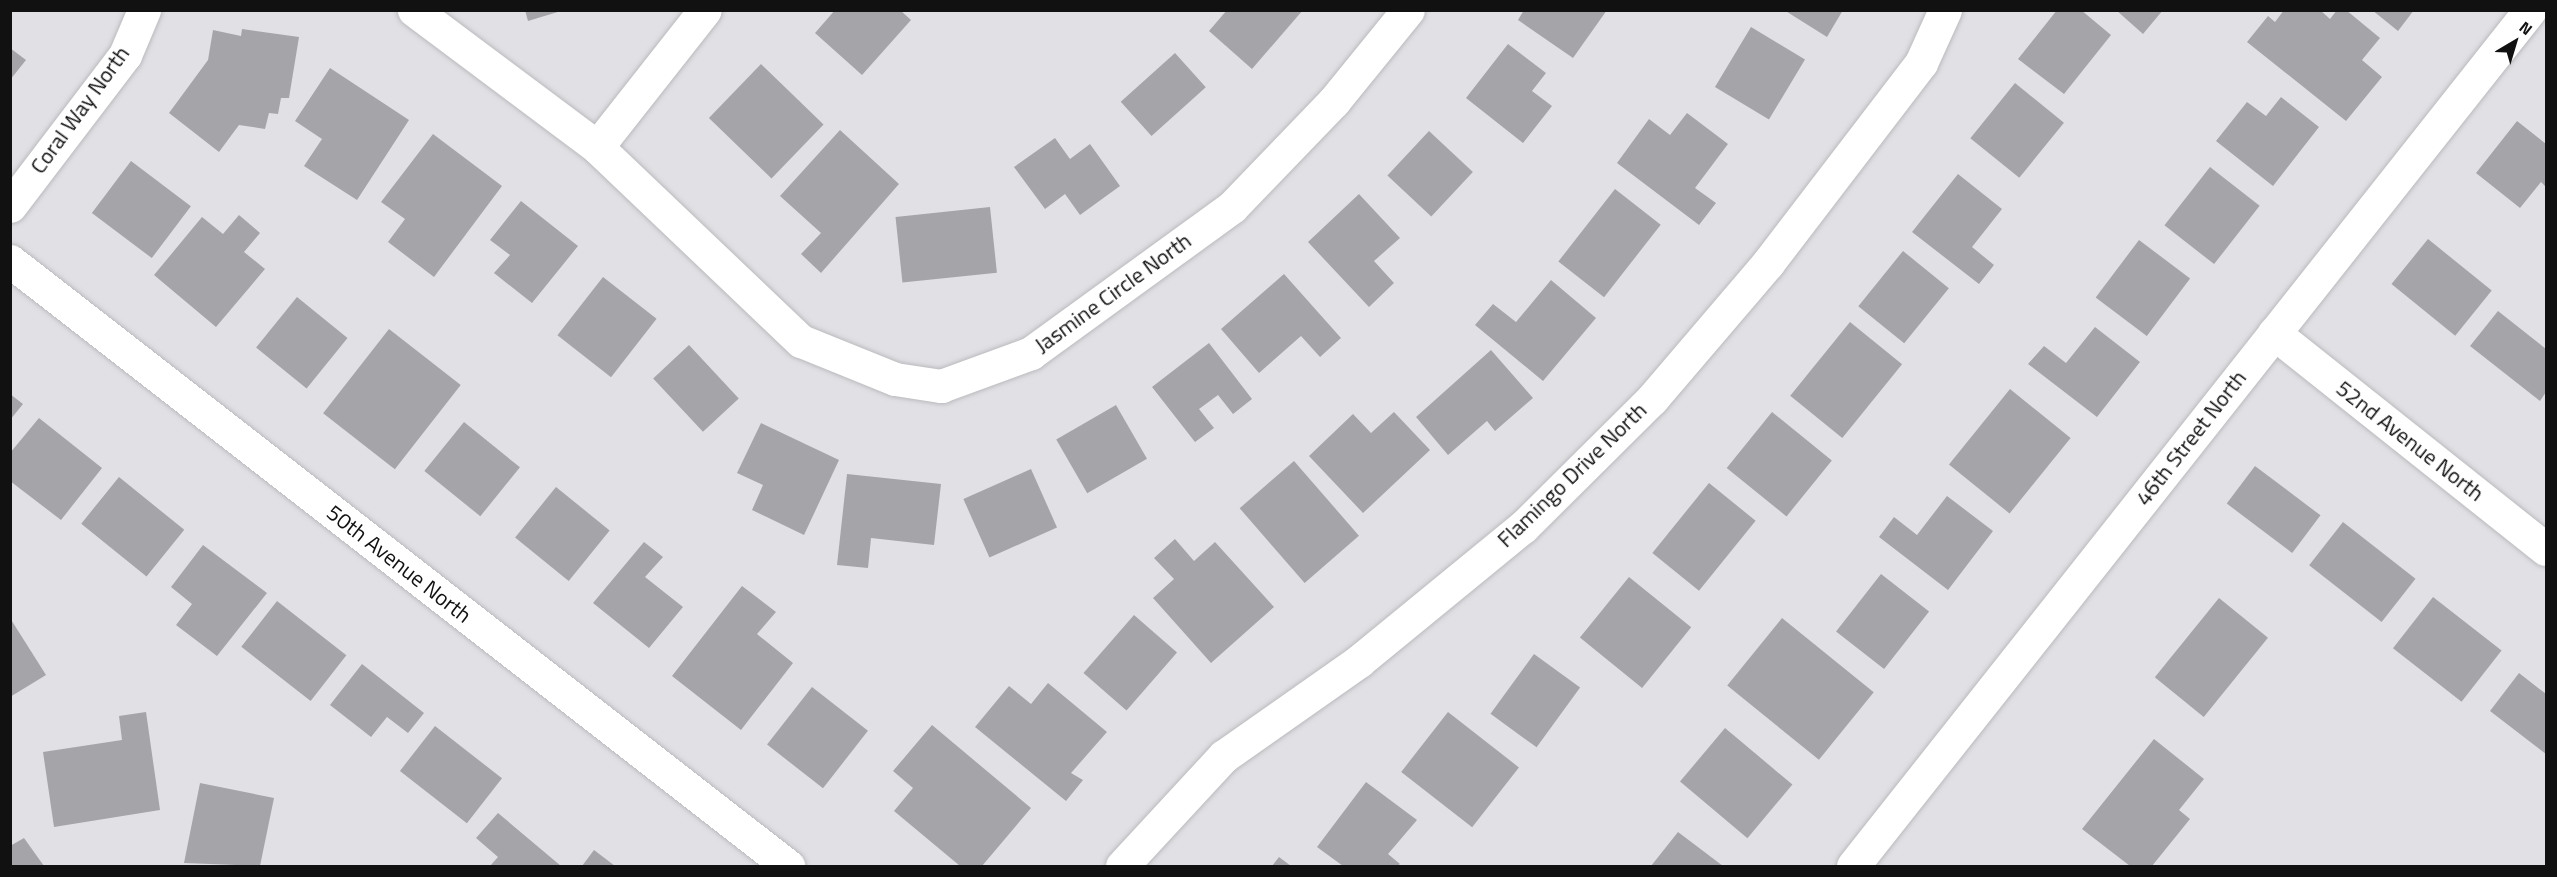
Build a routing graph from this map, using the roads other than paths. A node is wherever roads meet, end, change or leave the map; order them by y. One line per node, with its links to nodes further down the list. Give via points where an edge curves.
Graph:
1 (144, 10): 8 (street, Coral Way North, via 125,55)
2 (414, 10): 7 (street, Jasmine Circle North)
3 (705, 10): 7 (street)
4 (1408, 10): 7 (street, Jasmine Circle North, via 1334,101 1232,207 1031,353 941,386 895,379 801,341)
5 (1945, 10): 13 (street, Flamingo Drive North, via 1921,63 1768,263 1652,399 1523,527 1359,662 1224,756)
6 (2530, 10): 10 (street, 46th Street North)
7 (597, 147)
8 (10, 206)
9 (10, 261): 12 (street, 50th Avenue North)
10 (2274, 333): 11 (street, 52nd Avenue North); 14 (street, 46th Street North)
11 (2547, 549)
12 (788, 867)
13 (1122, 867)
14 (1853, 867)

